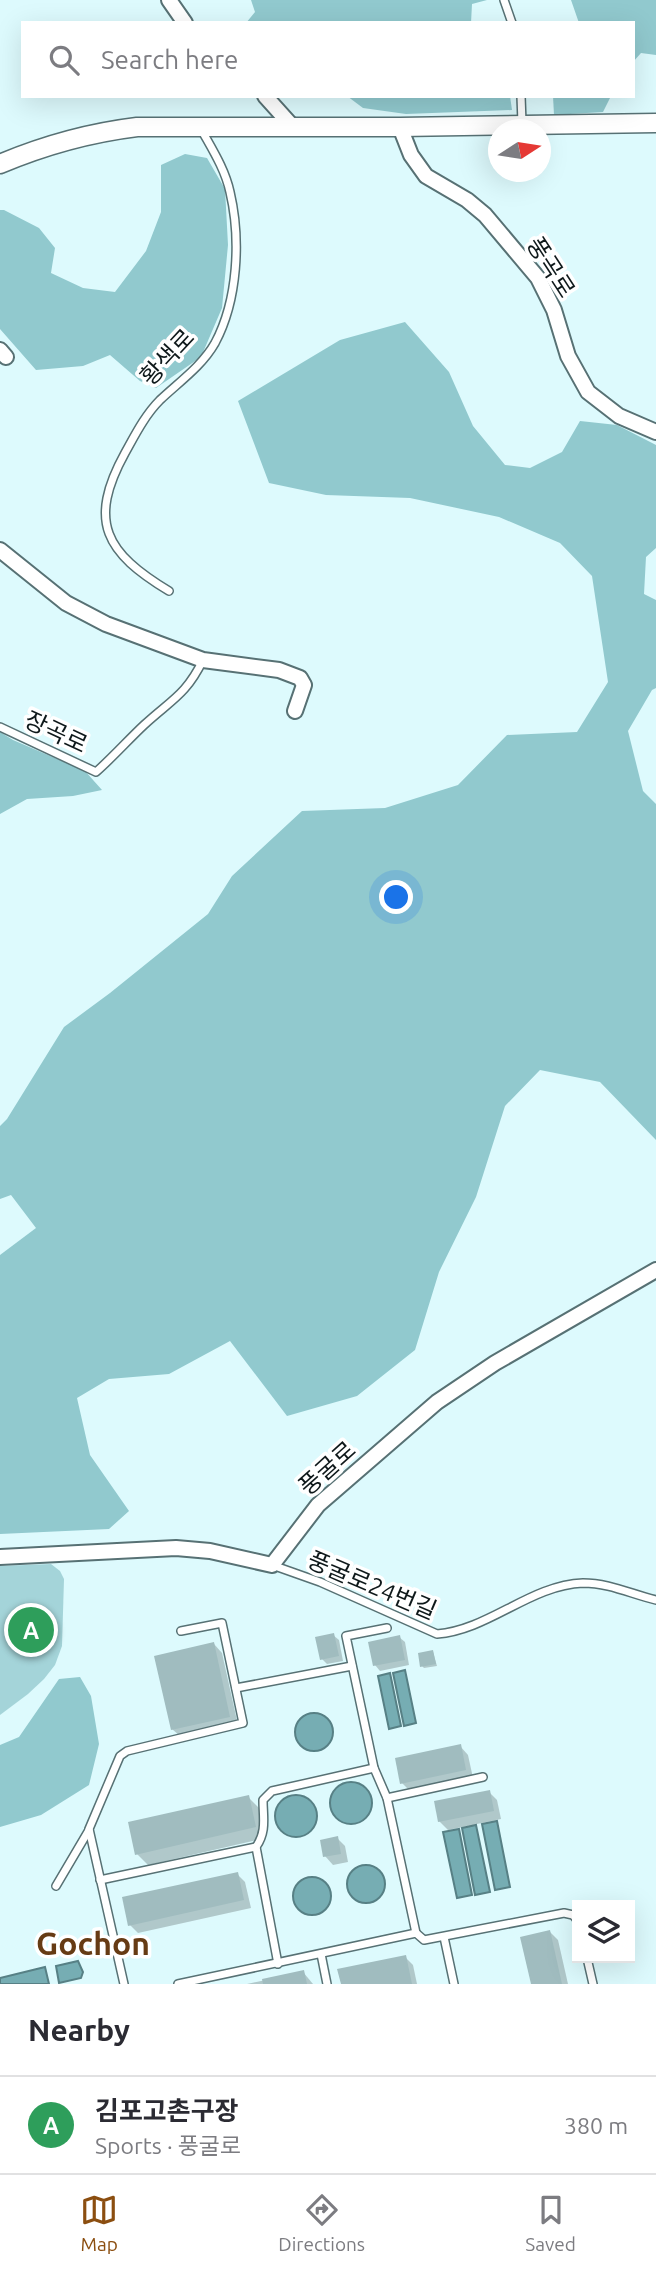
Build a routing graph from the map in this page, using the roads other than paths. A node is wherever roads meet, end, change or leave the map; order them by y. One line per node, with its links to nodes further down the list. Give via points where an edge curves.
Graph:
1 (169, 0): 3 (street)
2 (504, 0): 4 (lane)
3 (184, 21)
4 (511, 21)
5 (267, 98): 12 (street)
6 (520, 98): 7 (lane)
7 (522, 119)
8 (656, 123): 9 (street)
9 (551, 124)
10 (488, 125): 13 (street)
11 (198, 126): 12 (street); 14 (street, via 99,131); 17 (lane, 황색로, via 230,191 235,248 229,306 205,358 159,401 136,433 108,489 105,506 109,536 116,547 143,576)
12 (292, 126): 13 (street)
13 (400, 127): 15 (street, 풍곡로, via 426,176 485,215 538,278 568,356 588,392 619,416)
14 (0, 164)
15 (656, 432)
16 (0, 550): 18 (street, via 44,587 89,615)
17 (169, 591)
18 (203, 660): 19 (street, via 279,670 300,678 304,685); 20 (lane, 장곡로, via 181,695 96,772)
19 (295, 711)
20 (0, 727)
21 (656, 1270): 23 (street, 풍굴로, via 437,1402 318,1505)
22 (0, 1557): 23 (street, via 176,1548)
23 (272, 1565): 24 (lane, 풍굴로24번길, via 437,1634 460,1630 570,1585 602,1584)
24 (656, 1600)
25 (387, 1628): 27 (lane, via 346,1636)
26 (181, 1631): 28 (lane, via 222,1623)
27 (352, 1666): 28 (lane); 29 (lane)
28 (236, 1688): 32 (lane, via 243,1723 123,1753)
29 (374, 1768): 31 (lane); 33 (lane, via 266,1795 264,1832)
30 (483, 1777): 31 (lane)
31 (387, 1798): 37 (lane)
32 (89, 1829): 34 (lane); 35 (lane)
33 (256, 1847): 34 (lane); 41 (lane)
34 (100, 1880): 43 (lane)
35 (56, 1885)
36 (572, 1915): 38 (lane)
37 (416, 1933): 38 (lane, via 424,1940); 39 (lane)
38 (444, 1937): 46 (lane)
39 (321, 1954): 41 (lane); 45 (lane)
40 (588, 1963): 47 (lane)
41 (278, 1964): 42 (lane)
42 (221, 1980): 44 (lane)
43 (124, 1984)
44 (178, 1984)
45 (327, 1984)
46 (454, 1984)
47 (593, 1984)

